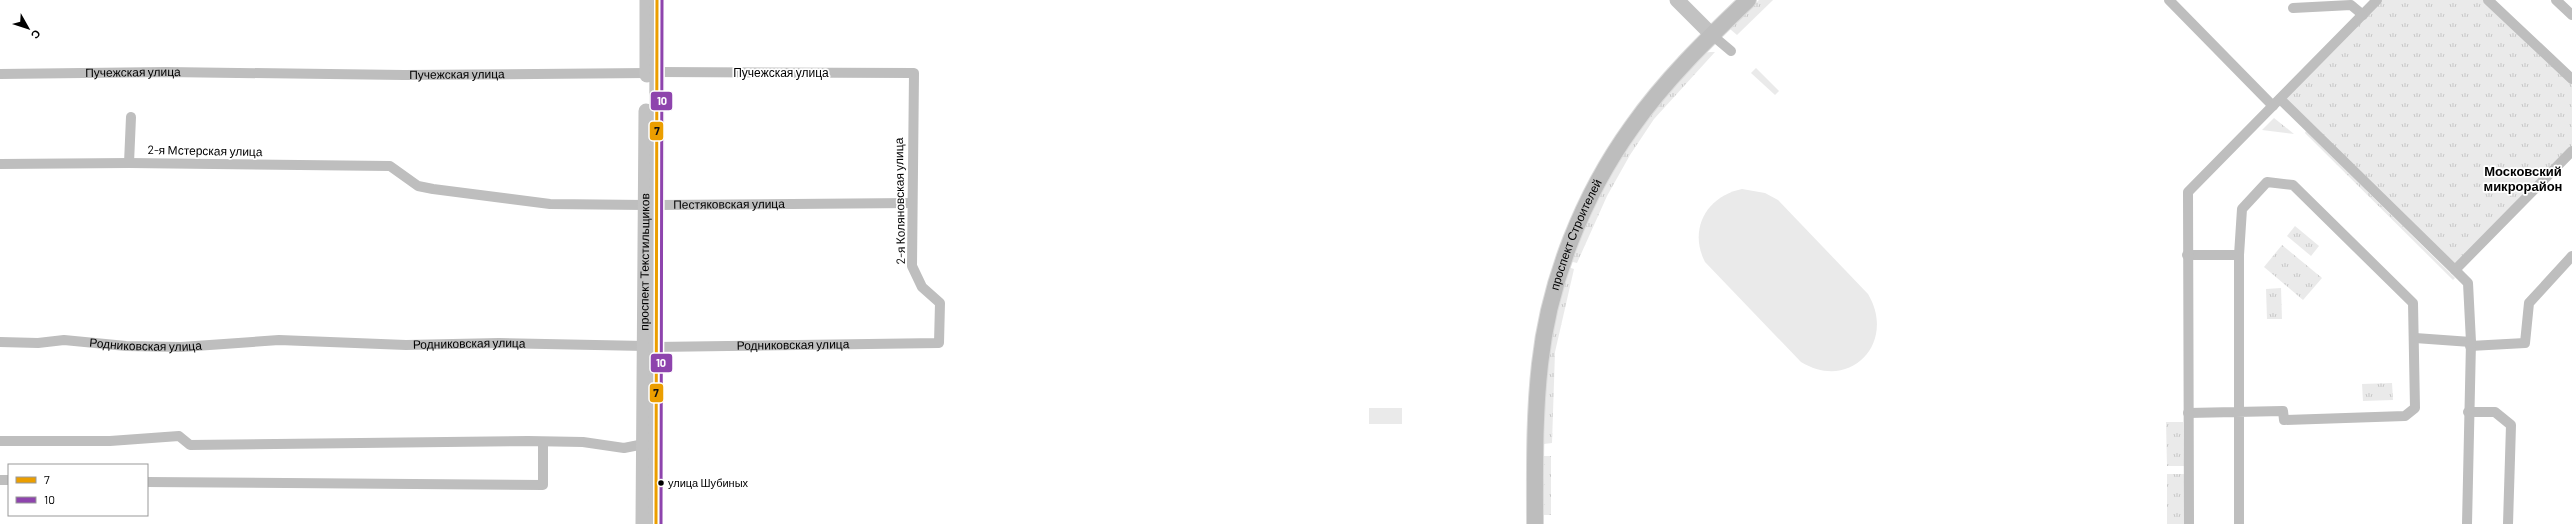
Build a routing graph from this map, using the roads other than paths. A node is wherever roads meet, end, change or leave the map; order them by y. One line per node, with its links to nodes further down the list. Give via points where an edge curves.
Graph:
1 (647, 0): 15 (main road, проспект Текстильщиков)
2 (657, 0): 15 (main road, проспект Текстильщиков)
3 (1677, 0): 13 (main road)
4 (1734, 0): 13 (main road, проспект Строителей)
5 (1748, 0): 13 (main road, проспект Строителей)
6 (2169, 0): 19 (street)
7 (2377, 0): 11 (street)
8 (2488, 0): 18 (street)
9 (2556, 0): 12 (street)
10 (2293, 8): 11 (street, via 2351,5)
11 (2363, 15): 19 (street)
12 (2572, 15)
13 (1709, 31): 14 (street); 45 (main road, проспект Строителей, via 1666,69 1624,120 1589,178 1558,248 1546,287 1530,370 1527,400); 46 (main road, проспект Строителей, via 1632,126 1610,160 1587,205 1565,258 1551,306 1540,363)
14 (1730, 51)
15 (652, 72): 16 (street, Пучежская улица); 17 (street, Пучежская улица, via 404,75 166,72); 26 (main road, проспект Текстильщиков)
16 (914, 73): 25 (street, 2-я Коляновская улица)
17 (0, 74)
18 (2572, 79)
19 (2277, 103): 27 (street, via 2188,192); 30 (street)
20 (131, 117): 22 (street)
21 (2572, 151): 30 (street)
22 (129, 163): 23 (street, 2-я Мстерская улица); 24 (street, 2-я Мстерская улица, via 390,166)
23 (0, 164)
24 (406, 179): 26 (street, Пестяковская улица, via 418,186 433,189 550,204)
25 (911, 203): 26 (street, Пестяковская улица); 33 (street, 2-я Коляновская улица, via 912,266 922,287 940,303)
26 (650, 205): 35 (main road, проспект Текстильщиков)
27 (2187, 255): 28 (street); 38 (street)
28 (2240, 255): 31 (street, via 2242,209 2267,182 2293,185 2413,303); 36 (street)
29 (2572, 256): 34 (street, via 2529,303 2525,343)
30 (2455, 270): 34 (street, via 2468,283)
31 (2415, 338): 34 (street); 36 (street, via 2415,408 2404,416 2284,420 2283,411)
32 (0, 342): 35 (street, Родниковская улица, via 38,343 64,340 126,346 180,347 279,340 406,345 499,343)
33 (939, 343): 35 (street, Родниковская улица)
34 (2470, 344): 37 (street)
35 (650, 347): 41 (main road, проспект Текстильщиков); 44 (main road, проспект Текстильщиков)
36 (2238, 411): 38 (street); 48 (street)
37 (2468, 412): 49 (street); 50 (street, via 2495,412 2511,425)
38 (2188, 413): 47 (street)
39 (0, 441): 40 (street, via 110,441 178,436 190,445 400,441)
40 (543, 442): 41 (street, via 583,442 624,448); 42 (street, via 543,485)
41 (644, 444): 43 (main road, проспект Текстильщиков)
42 (148, 482)
43 (643, 524)
44 (656, 524)
45 (1526, 524)
46 (1535, 524)
47 (2189, 524)
48 (2239, 524)
49 (2467, 524)
50 (2508, 524)

